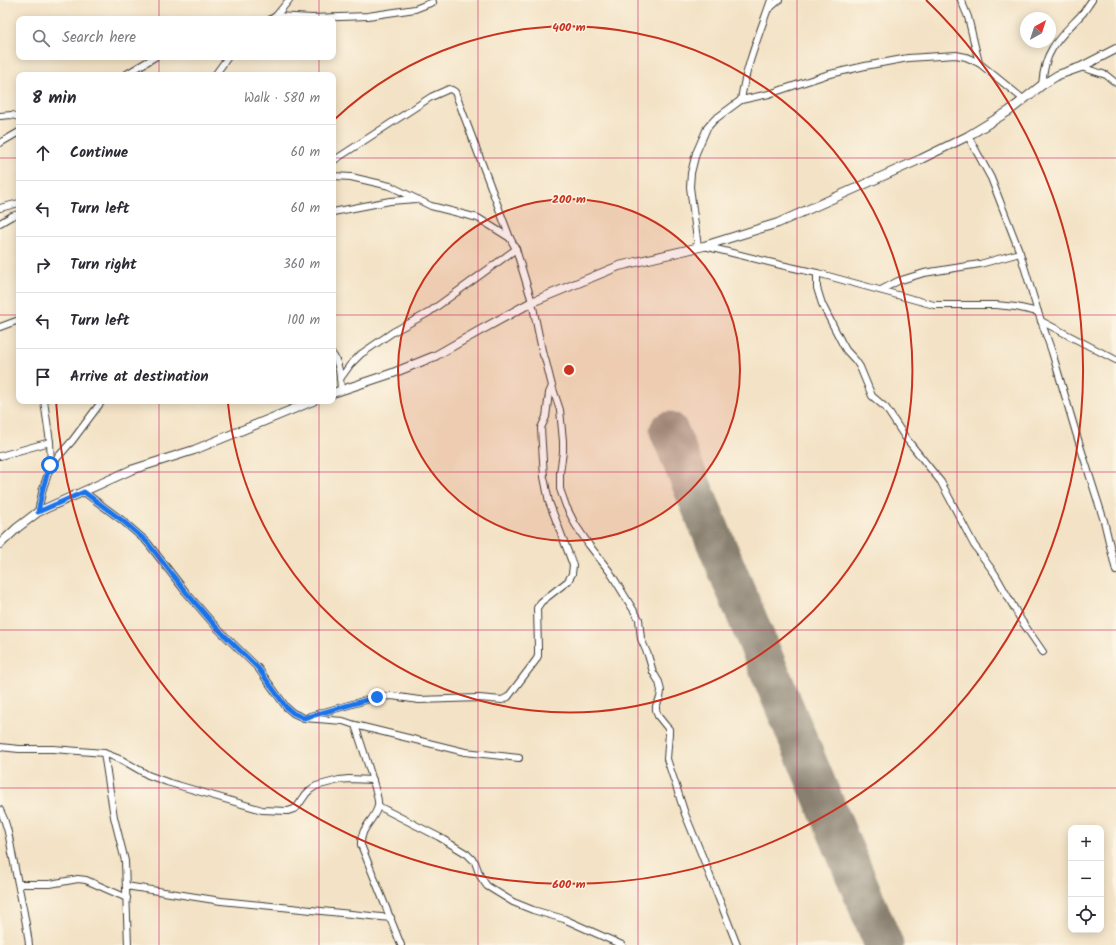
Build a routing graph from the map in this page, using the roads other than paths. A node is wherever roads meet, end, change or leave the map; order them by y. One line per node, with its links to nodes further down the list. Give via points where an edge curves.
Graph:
1 (289, 0): 8 (street)
2 (771, 0): 7 (street)
3 (779, 0): 7 (street)
4 (962, 0): 13 (street)
5 (1092, 0): 18 (street, via 1051,50)
6 (434, 2): 9 (street, via 415,9 368,16)
7 (768, 9): 20 (street)
8 (275, 16)
9 (336, 17)
10 (1116, 49): 14 (street)
11 (150, 60): 15 (street)
12 (226, 60): 16 (street)
13 (979, 63): 19 (street); 20 (street, via 956,55 908,58 826,75 769,94)
14 (1081, 67): 17 (street, via 1106,75); 18 (street, via 1058,75)
15 (130, 72)
16 (217, 72)
17 (1116, 83)
18 (1042, 85): 19 (street)
19 (1023, 99): 24 (street, via 1009,111)
20 (741, 100): 35 (street, via 707,128 696,153 690,187)
21 (0, 116): 22 (street)
22 (16, 116)
23 (16, 134): 25 (street)
24 (968, 136): 35 (street, via 778,223); 37 (street, via 990,178)
25 (0, 143)
26 (336, 159): 34 (street, via 431,97 452,90 455,92)
27 (336, 176): 28 (street, via 390,186)
28 (417, 199): 31 (street, via 390,201); 34 (street, via 431,206 478,218)
29 (16, 204): 30 (street)
30 (0, 208)
31 (336, 211)
32 (16, 215): 33 (street)
33 (0, 223)
34 (510, 238): 36 (street)
35 (701, 246): 38 (street); 40 (street, via 619,266)
36 (516, 249): 40 (street); 47 (street, via 428,313 393,332 361,354)
37 (1020, 254): 39 (street, via 980,264 924,273 898,281); 41 (street)
38 (817, 273): 39 (street); 60 (street, via 817,288 822,304 842,343 860,367 872,396 886,408 905,437 941,482 974,545)
39 (881, 290): 41 (street, via 934,305 996,305)
40 (532, 302): 48 (street); 49 (street, via 435,356)
41 (1038, 312): 43 (street)
42 (16, 321): 44 (street)
43 (1041, 321): 46 (street); 59 (street, via 1104,522)
44 (0, 327)
45 (336, 360): 47 (street)
46 (1116, 360)
47 (340, 379): 49 (street)
48 (552, 386): 61 (street, via 542,428 544,477 549,502 573,565 568,581 538,605 536,660 508,697 502,700 377,697); 77 (street, via 560,410 563,441 560,489 575,524 610,572 639,619 641,639 661,691 656,710 669,729 667,759 685,814)
49 (337, 391)
50 (44, 404): 53 (street)
51 (100, 404): 55 (street)
52 (306, 404): 56 (street, via 194,450 131,470)
53 (50, 442): 54 (street); 55 (street)
54 (0, 456)
55 (50, 465): 57 (street)
56 (84, 492): 57 (street); 61 (street, via 147,542 217,628 258,668 286,707)
57 (38, 512): 58 (street)
58 (0, 544)
59 (1116, 571)
60 (1043, 652)
61 (304, 718): 62 (street, via 343,721)
62 (355, 725): 65 (street, via 465,752); 66 (street)
63 (0, 747): 64 (street)
64 (104, 753): 66 (street, via 167,782 262,810 294,809 316,786 339,780); 70 (street, via 114,817 125,861)
65 (519, 758)
66 (373, 780): 67 (street)
67 (378, 806): 72 (street, via 365,828 361,845); 76 (street, via 439,836 466,854 475,862 487,886 513,902 564,919)
68 (0, 810): 69 (street, via 9,834)
69 (19, 884): 71 (street, via 50,884 78,878); 73 (street)
70 (126, 886): 71 (street); 72 (street, via 221,901)
71 (127, 898): 74 (street)
72 (391, 918): 75 (street)
73 (29, 945)
74 (128, 945)
75 (401, 945)
76 (622, 945)
77 (737, 945)

